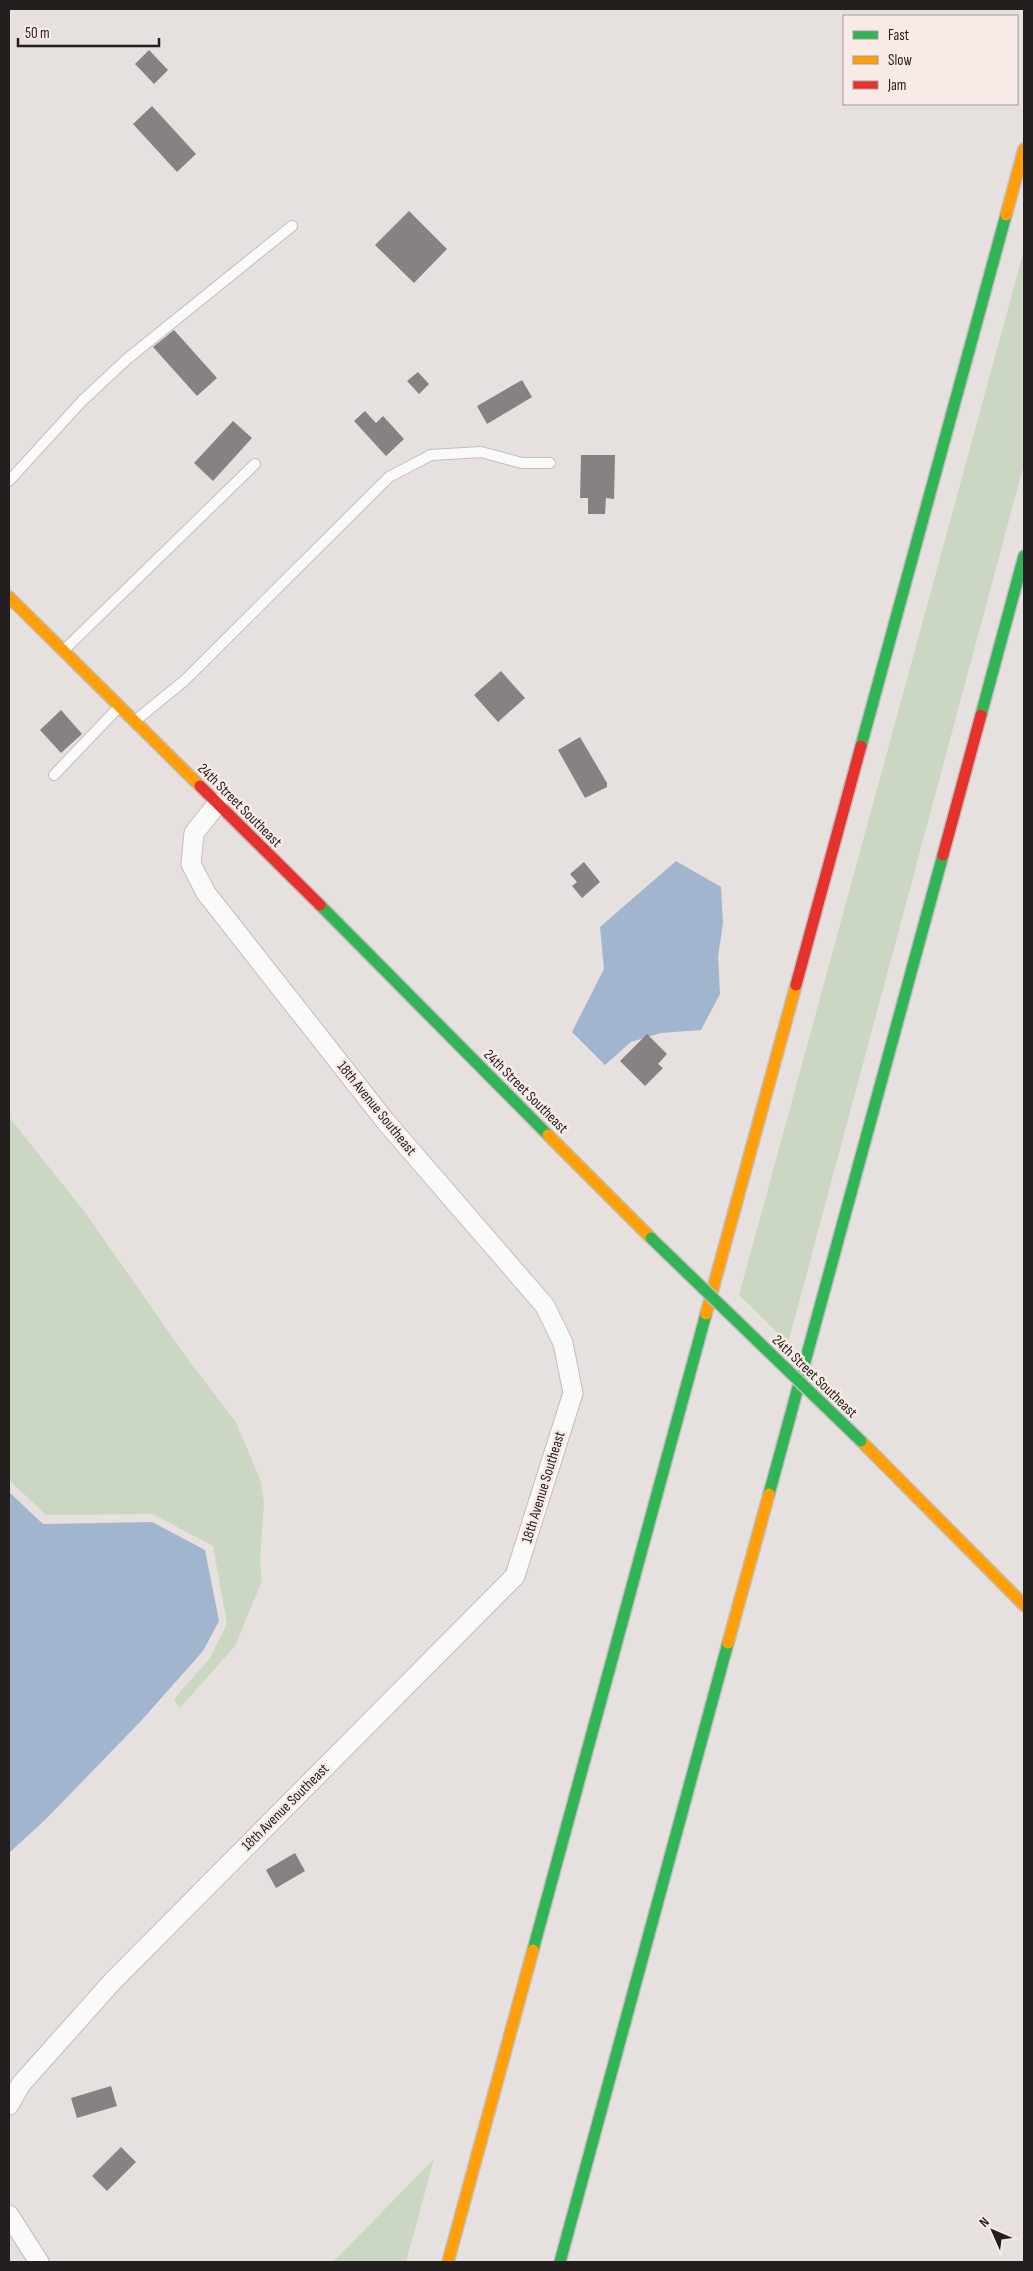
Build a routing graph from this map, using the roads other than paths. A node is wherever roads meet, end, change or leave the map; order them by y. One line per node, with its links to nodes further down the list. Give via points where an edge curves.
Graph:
1 (1024, 149): 17 (main road)
2 (292, 226): 5 (lane, via 127,359 82,401)
3 (550, 463): 10 (lane, via 522,463 481,452 431,455 389,477 184,680)
4 (255, 464): 8 (lane)
5 (9, 481)
6 (1024, 556): 18 (main road)
7 (9, 597): 8 (main road, 24th Street Southeast)
8 (63, 650): 9 (main road, 24th Street Southeast)
9 (120, 707): 10 (main road, 24th Street Southeast); 11 (lane)
10 (135, 721): 12 (main road, 24th Street Southeast)
11 (54, 775)
12 (218, 803): 13 (main road, 24th Street Southeast, bridge, via 651,1238); 14 (street, 18th Avenue Southeast, via 194,833 191,864 206,893 386,1122 545,1306 563,1343 573,1393 516,1576 112,1982 20,2084)
13 (1024, 1605)
14 (9, 2105)
15 (9, 2216): 16 (street)
16 (39, 2262)
17 (448, 2262)
18 (560, 2262)

